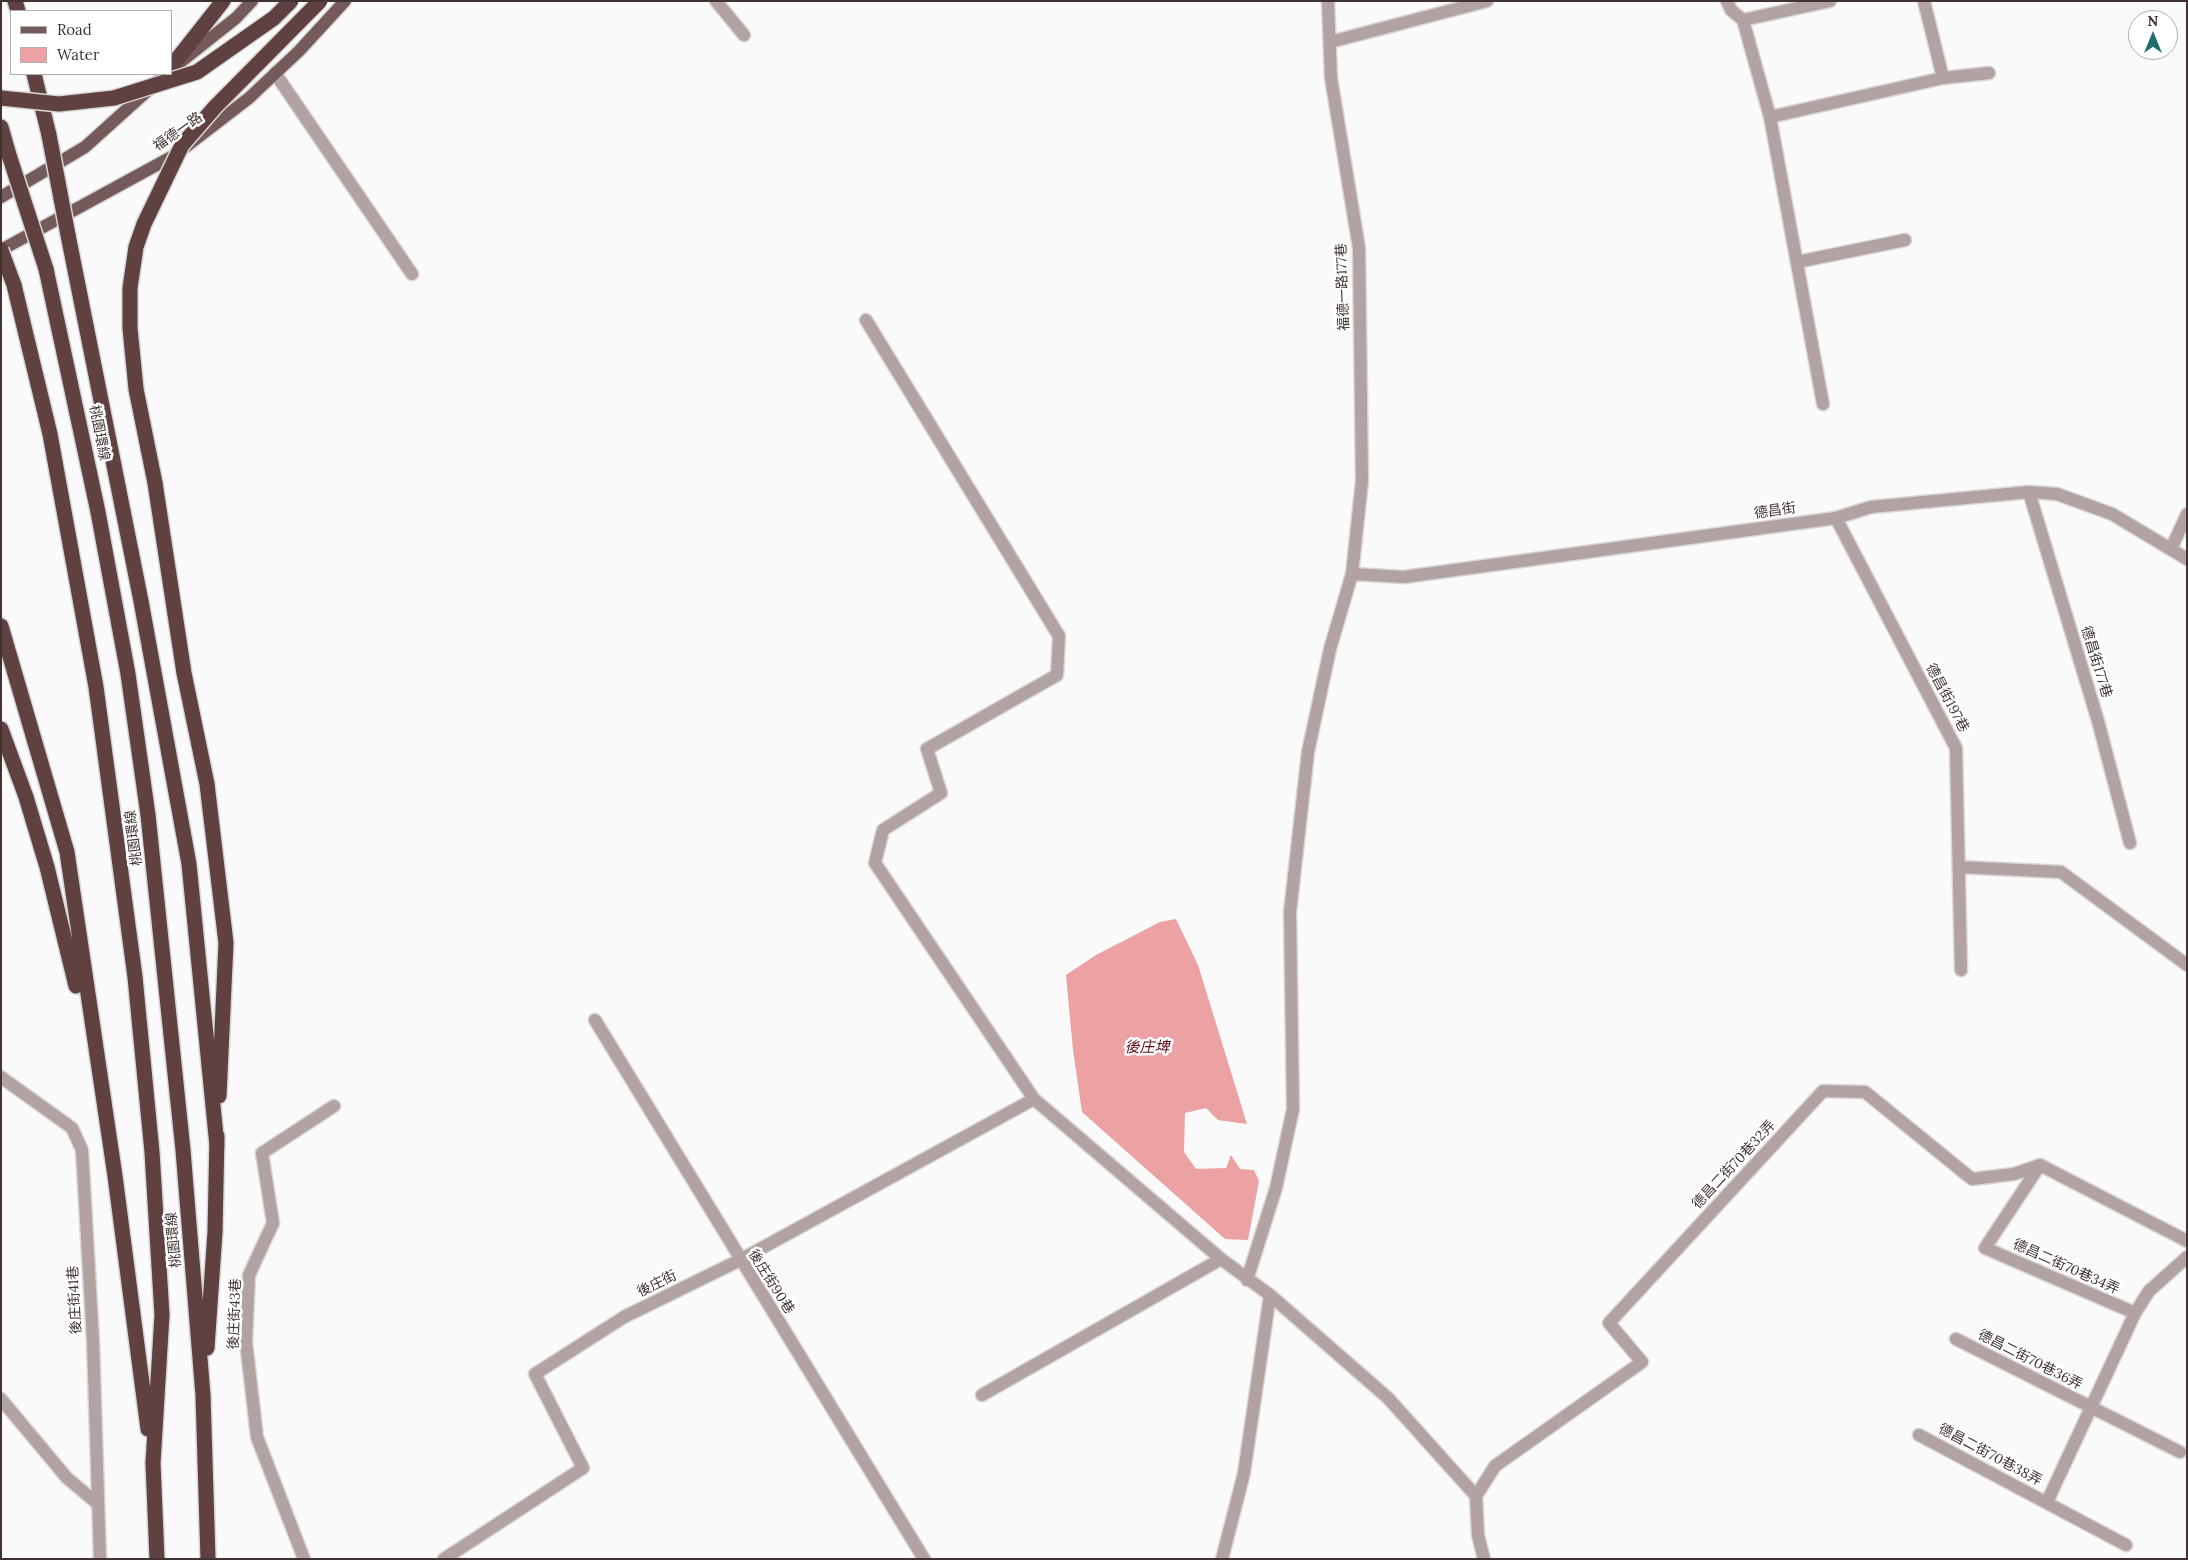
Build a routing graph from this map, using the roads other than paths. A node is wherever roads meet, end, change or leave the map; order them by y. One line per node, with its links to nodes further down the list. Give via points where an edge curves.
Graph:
1 (223, 1): 15 (highway)
2 (252, 1): 16 (main road, via 236,18)
3 (291, 1): 22 (highway, bridge, via 274,18 197,72 114,98 58,104)
4 (320, 1): 49 (highway, bridge, via 182,145 144,224 136,247 130,288 136,389 206,784 226,943)
5 (345, 1): 17 (main road, 福德一路)
6 (716, 1): 13 (street)
7 (1328, 1): 14 (street, 福德一路177巷)
8 (1487, 1): 14 (street)
9 (1727, 1): 12 (street, via 1731,10)
10 (1924, 1): 21 (street)
11 (1826, 2): 12 (street)
12 (1743, 20): 23 (street)
13 (744, 35)
14 (1330, 42): 37 (street, 福德一路177巷, via 1331,78 1359,248 1362,481)
15 (172, 67)
16 (172, 69)
17 (276, 73): 27 (main road, 福德一路, via 175,155); 29 (street)
18 (1989, 73): 21 (street)
19 (34, 75): 49 (highway, bridge, via 49,135 143,610 189,864)
20 (165, 75): 25 (main road, via 84,147)
21 (1943, 78): 23 (street)
22 (1, 98)
23 (1770, 117): 28 (street)
24 (1, 127): 59 (highway, 桃園環線, bridge, via 46,269 98,512 128,674 148,815 184,1150)
25 (1, 197)
26 (1905, 240): 28 (street)
27 (1, 250): 65 (highway, 桃園環線, bridge, via 14,285 50,434 96,687 135,977 152,1152 162,1315)
28 (1797, 262): 31 (street)
29 (412, 274)
30 (866, 320): 47 (street, via 1059,636 1057,675 927,749 941,793 883,830 875,863)
31 (1823, 404)
32 (2029, 492): 34 (street, 德昌街, via 1871,507); 35 (street, 德昌街, via 2057,494 2112,514); 40 (street, 德昌街177巷, via 2098,721)
33 (2187, 514): 35 (street)
34 (1836, 518): 37 (street, 德昌街, via 1404,577); 41 (street, 德昌街197巷, via 1956,748)
35 (2171, 550): 36 (street, 德昌街)
36 (2187, 559)
37 (1352, 574): 55 (street, 福德一路177巷, via 1330,648 1308,752 1290,912 1294,1109 1276,1188)
38 (1, 626): 45 (highway, via 67,852)
39 (1, 729): 45 (highway, via 47,866)
40 (2130, 843)
41 (1959, 868): 42 (street, via 2061,872); 43 (street, 德昌街197巷)
42 (2187, 965)
43 (1961, 970)
44 (595, 1020): 54 (street, 後庄街90巷)
45 (97, 1063): 65 (highway)
46 (1, 1077): 68 (street, 後庄街41巷, via 72,1128 82,1150)
47 (1034, 1099): 53 (street); 54 (street, 後庄街)
48 (334, 1106): 73 (street, 後庄街43巷, via 262,1153 274,1222 249,1275 246,1342 257,1437)
49 (217, 1146): 59 (highway, via 216,1232)
50 (2040, 1165): 51 (street); 57 (street, 德昌二街70巷34弄, via 1985,1248); 66 (street, 德昌二街70巷32弄, via 2014,1174 1972,1180 1865,1092 1823,1091 1609,1322 1642,1362 1495,1466)
51 (2187, 1241)
52 (2187, 1257): 57 (street, via 2149,1290)
53 (1220, 1259): 55 (street); 60 (street)
54 (740, 1260): 74 (street, 後庄街, via 624,1317 535,1374 583,1468); 75 (street, 後庄街90巷)
55 (1247, 1280): 56 (street)
56 (1270, 1295): 66 (street, via 1388,1398); 76 (street, via 1244,1473)
57 (2135, 1313): 62 (street)
58 (1956, 1339): 62 (street, 德昌二街70巷36弄)
59 (203, 1395): 72 (highway, 桃園環線)
60 (982, 1395)
61 (1, 1400): 68 (street, via 67,1478)
62 (2091, 1407): 64 (street, 德昌二街70巷36弄); 67 (street)
63 (1919, 1434): 67 (street, 德昌二街70巷38弄)
64 (2180, 1452)
65 (153, 1463): 71 (highway, 桃園環線)
66 (1476, 1496): 77 (street, via 1478,1535)
67 (2047, 1502): 69 (street, 德昌二街70巷38弄)
68 (98, 1504): 70 (street, 後庄街41巷)
69 (2126, 1545)
70 (100, 1559)
71 (157, 1559)
72 (208, 1559)
73 (304, 1559)
74 (444, 1559)
75 (924, 1559)
76 (1222, 1559)
77 (1484, 1559)

